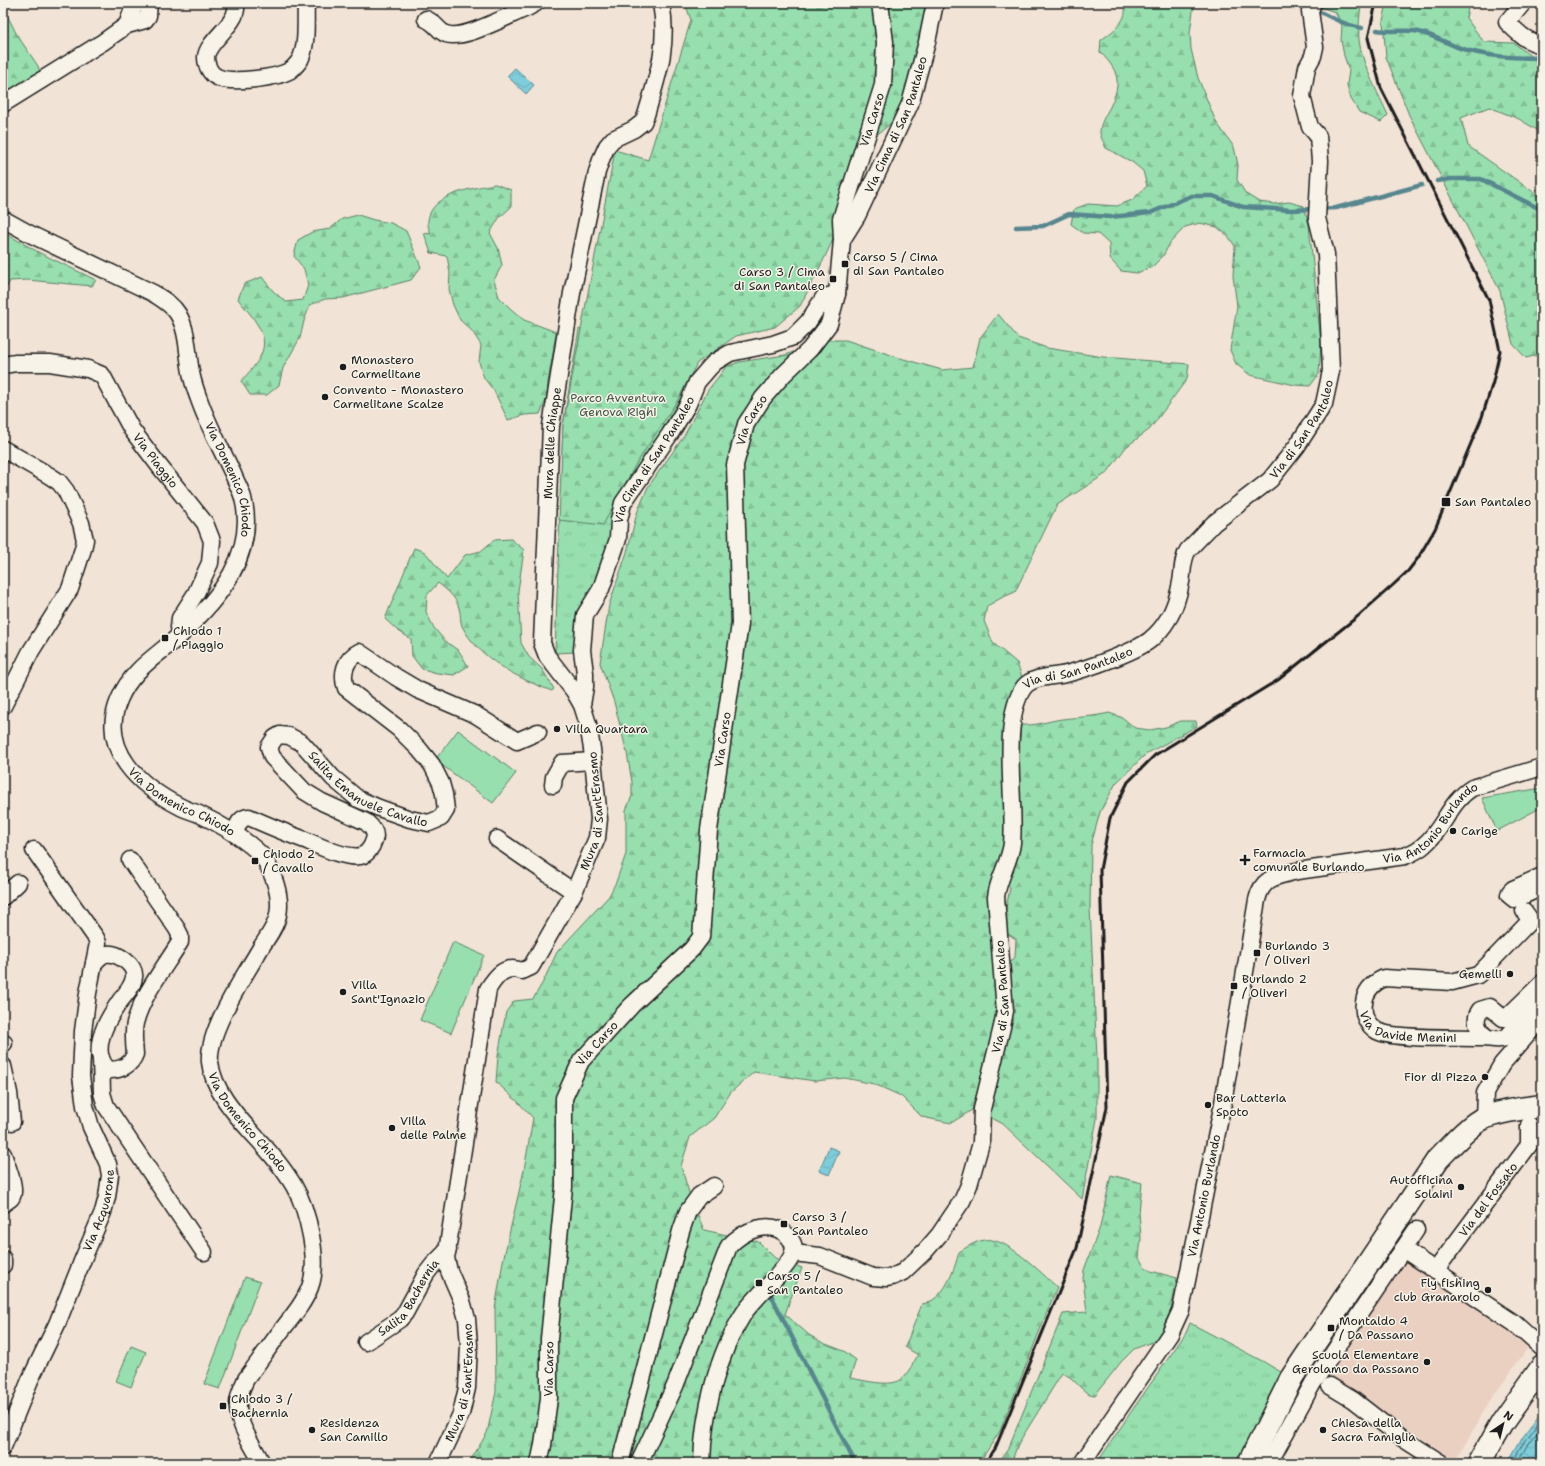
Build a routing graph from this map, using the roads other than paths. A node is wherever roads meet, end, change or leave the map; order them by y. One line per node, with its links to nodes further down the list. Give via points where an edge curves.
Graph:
1 (135, 3): 12 (street)
2 (149, 3): 12 (street, via 148,16 145,20)
3 (236, 3): 4 (street, via 234,16 207,51 206,59 210,71 216,77 240,81 263,78 293,69 304,48)
4 (306, 3)
5 (536, 3): 11 (street, via 469,33 454,36 443,33 433,22)
6 (661, 3): 21 (street, Mura delle Chiappe, via 665,23 664,47 646,115 643,122 634,129 613,138 607,146 597,172 572,293 551,426 542,643 547,656)
7 (880, 3): 16 (street, Via Carso, via 884,42 883,85 841,219)
8 (934, 3): 16 (street, Via Cima di San Pantaleo, via 928,42 910,104 857,216)
9 (1313, 3): 55 (street, Via di San Pantaleo, via 1310,11 1315,47 1307,67 1302,96 1310,127 1318,136 1320,161 1317,218 1326,254 1331,371 1324,404 1297,446 1270,480 1214,523 1188,550 1181,584 1168,620 1150,640 1128,652 1078,671 1034,680 1022,690 1012,728 1012,844 996,897 1004,1011 982,1109 981,1143 962,1201 926,1250 907,1269 892,1277 873,1277 820,1256)
10 (1523, 3): 13 (street, via 1507,22 1524,38)
11 (426, 19)
12 (127, 25): 14 (street)
13 (1542, 45)
14 (3, 104)
15 (3, 218): 20 (street, Via Domenico Chiodo, via 32,235 153,293 177,312 185,332 192,379 205,417 243,497 247,527 243,548 232,573 220,592)
16 (842, 240): 17 (street, Via Carso)
17 (837, 294): 21 (street, Via Cima di San Pantaleo, via 824,297 808,322 793,337 730,353 715,362 697,382 688,404 670,434 623,503 618,538 600,589 586,615 582,650 585,673); 66 (street, Via Carso, via 829,324 810,349 762,398 746,424 735,466 740,624 708,830 701,937 692,949 632,1005 581,1062 564,1098 564,1187 549,1339 549,1398)
18 (3, 365): 20 (street, Via Piaggio, via 16,362 50,363 88,369 102,375 132,430 206,523 212,541 210,562 196,593 180,618)
19 (3, 449): 22 (street, via 59,482 81,523 85,540 70,589 31,651)
20 (181, 635): 27 (street, Via Domenico Chiodo, via 150,659 129,680 114,716 114,734 118,750 143,783 182,807)
21 (582, 705): 24 (street, Mura di Sant'Erasmo, via 588,724)
22 (3, 706)
23 (538, 732): 27 (street, Salita Emanuele Cavallo, via 517,742 476,714 418,690 359,652 345,664 343,680 346,688 399,729 432,765 444,794 446,810 441,818 430,823 410,819 358,799 333,778 302,744 290,736 280,735 269,747 272,757 304,791 366,822 375,832 375,838 364,855 359,856 330,851 249,817 240,822)
24 (593, 761): 26 (street, via 562,763 554,776); 34 (street, Mura di Sant'Erasmo, via 599,819 597,838)
25 (1542, 767): 70 (street, Via Antonio Burlando, via 1465,792 1430,840 1405,856 1297,871 1280,875 1264,883 1258,894 1223,1103 1179,1315 1170,1334)
26 (553, 785)
27 (235, 833): 64 (street, Via Domenico Chiodo, via 262,855 274,880 278,895 278,915 270,934 220,1020 211,1046 210,1063 216,1083 226,1100 278,1163 295,1188 312,1237 314,1253 311,1285 302,1302 246,1378 240,1392 239,1413 246,1434)
28 (497, 839): 34 (street, Mura di Sant'Erasmo)
29 (34, 850): 37 (street, Via Acquarone, via 96,938 98,943)
30 (130, 860): 42 (street, via 177,930 180,942 145,998 138,1014 134,1025 133,1058 122,1068 110,1070 102,1064)
31 (1542, 876): 33 (street, via 1513,889 1509,895 1514,899)
32 (18, 883): 35 (street)
33 (1542, 887)
34 (574, 892): 53 (street, Mura di Sant'Erasmo, via 531,966 522,971 508,969 499,973 488,989)
35 (3, 897)
36 (1524, 911): 41 (street, Via Davide Menini, via 1529,918 1528,923 1478,975 1452,982 1384,978 1377,981 1365,994 1363,1013 1367,1021 1378,1031 1386,1034)
37 (94, 963): 42 (street, via 100,956 112,954 125,961 134,971 129,990 111,1016 101,1039); 63 (street, Via Acquarone, via 83,1032 81,1076 91,1127 108,1164 110,1175 107,1197 57,1324 30,1380)
38 (1542, 983): 41 (street, Via Davide Menini, via 1506,1018 1490,1007 1480,1010 1477,1017 1478,1026)
39 (1542, 998): 41 (street, Via Davide Menini, via 1506,1038)
40 (1542, 1018): 45 (street, via 1502,1064 1485,1093)
41 (1488, 1038)
42 (101, 1058): 54 (street, via 102,1093 106,1106)
43 (3, 1066): 46 (street)
44 (1542, 1106): 45 (main road, via 1517,1109)
45 (1484, 1118): 71 (main road, via 1463,1134 1438,1159 1292,1377)
46 (12, 1122)
47 (1529, 1125): 58 (street, Via del Fossato, via 1529,1145)
48 (3, 1154): 50 (street, via 13,1192 11,1198)
49 (714, 1186): 67 (street, via 699,1196 688,1211)
50 (3, 1204)
51 (1416, 1230): 52 (street)
52 (1403, 1249): 58 (street); 72 (street, via 1313,1382)
53 (448, 1250): 59 (street, Salita Bachernia, via 426,1274 404,1314); 65 (street, Mura di Sant'Erasmo, via 446,1258 449,1270 467,1318 467,1388 461,1414)
54 (204, 1252)
55 (793, 1253): 68 (street, via 793,1244 787,1235 781,1230 771,1228 746,1233 729,1246 675,1386); 69 (street, via 789,1262 744,1313 728,1344 712,1388)
56 (3, 1259): 57 (street)
57 (3, 1265)
58 (1435, 1271): 60 (street, via 1514,1323)
59 (366, 1342)
60 (1542, 1348)
61 (1542, 1366): 74 (main road, via 1502,1423)
62 (1330, 1386): 73 (street)
63 (3, 1447)
64 (262, 1463)
65 (438, 1463)
66 (539, 1463)
67 (620, 1463)
68 (639, 1463)
69 (702, 1463)
70 (1082, 1463)
71 (1249, 1463)
72 (1269, 1463)
73 (1441, 1463)
74 (1479, 1463)

